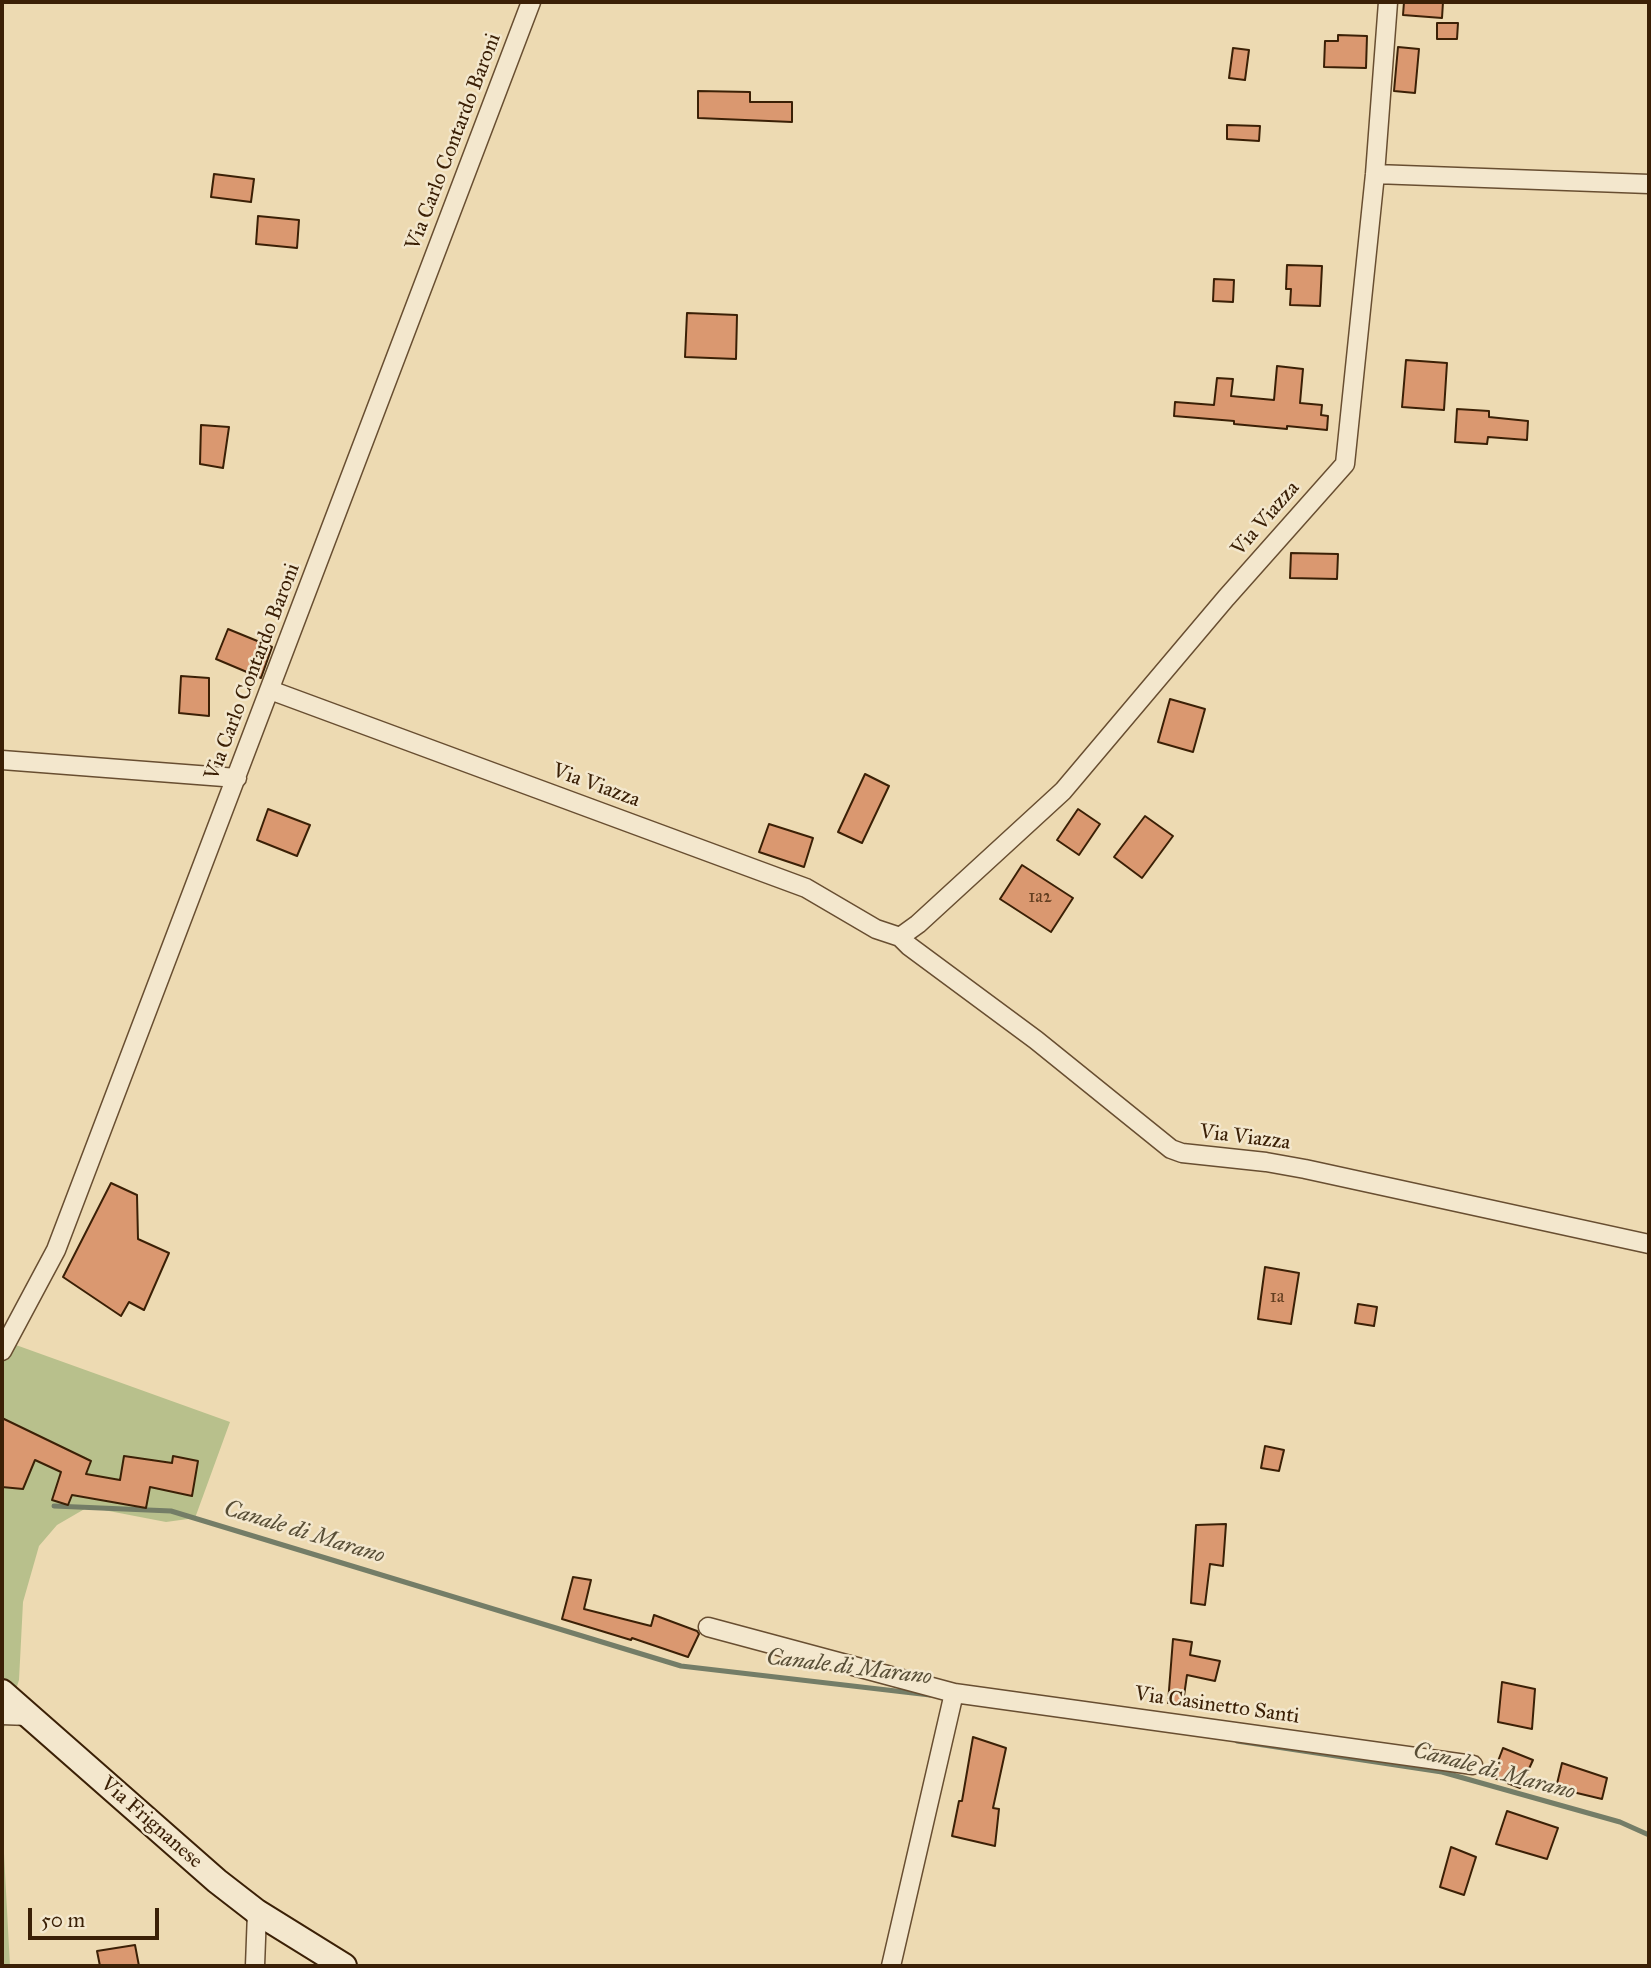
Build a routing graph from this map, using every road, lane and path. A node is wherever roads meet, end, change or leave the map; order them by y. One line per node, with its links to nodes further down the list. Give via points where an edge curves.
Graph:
1 (531, 2): 5 (street, Via Carlo Contardo Baroni)
2 (1388, 2): 3 (street, Via Viazza)
3 (1375, 174): 4 (street); 8 (street, Via Viazza, via 1345,464 1063,791)
4 (1649, 184)
5 (270, 690): 7 (street, Via Carlo Contardo Baroni); 8 (street, Via Viazza, via 806,888 876,929)
6 (2, 760): 7 (street)
7 (237, 778): 10 (street, Via Carlo Contardo Baroni, via 56,1250)
8 (900, 937): 9 (street, Via Viazza, via 1171,1149 1266,1161)
9 (1649, 1244)
10 (2, 1351)
11 (708, 1627): 13 (street, Via Casinetto Santi)
12 (2, 1692): 15 (main road, Via Frignanese)
13 (953, 1699): 16 (street, Via Casinetto Santi); 20 (street)
14 (2, 1715): 15 (street)
15 (29, 1716): 17 (main road, Via Frignanese)
16 (1473, 1765)
17 (257, 1912): 18 (main road, Via Frignanese); 19 (street)
18 (332, 1963)
19 (255, 1966)
20 (891, 1966)

